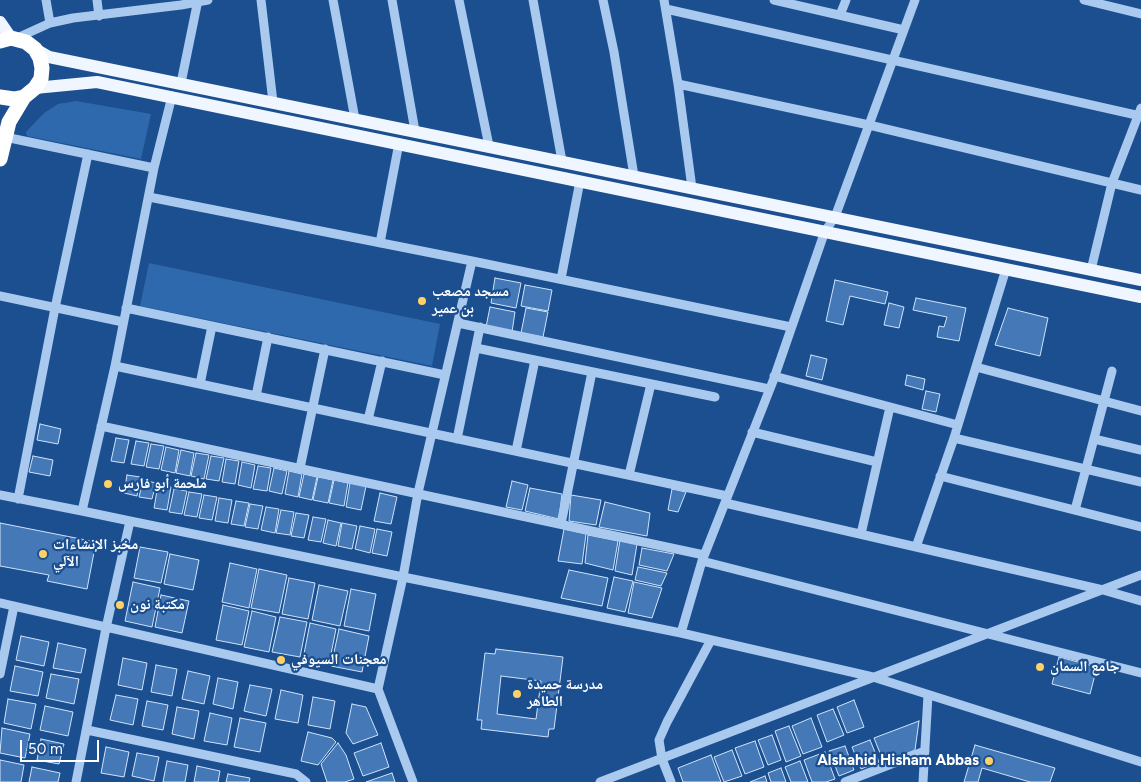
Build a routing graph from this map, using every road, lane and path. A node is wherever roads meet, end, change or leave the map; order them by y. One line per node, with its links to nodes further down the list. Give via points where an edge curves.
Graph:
1 (46, 0): 21 (street)
2 (97, 0): 19 (street)
3 (208, 0): 14 (street)
4 (261, 0): 31 (street)
5 (334, 0): 33 (street)
6 (392, 0): 35 (street)
7 (459, 0): 38 (street)
8 (533, 0): 41 (street)
9 (603, 0): 43 (street)
10 (774, 0): 18 (street)
11 (846, 0): 18 (street)
12 (915, 0): 22 (street)
13 (1084, 0): 17 (street)
14 (198, 1): 15 (street, via 180,6); 26 (street)
15 (145, 5): 19 (street)
16 (665, 5): 25 (street); 27 (street)
17 (1141, 14)
18 (840, 15): 22 (street)
19 (99, 16): 21 (street)
20 (0, 22): 23 (main road)
21 (50, 23): 23 (street)
22 (904, 30): 25 (street)
23 (5, 39): 24 (highway, via 26,42)
24 (35, 48): 26 (main road, via 49,57); 28 (highway, via 42,68 41,79)
25 (893, 61): 32 (street); 34 (street)
26 (181, 83): 31 (main road)
27 (678, 84): 34 (street); 46 (street)
28 (30, 93): 29 (main road, via 97,82); 30 (highway, via 14,99); 36 (highway, via 9,122)
29 (172, 96): 37 (main road); 42 (street)
30 (0, 97)
31 (273, 102): 33 (main road)
32 (1140, 113): 45 (street)
33 (355, 119): 35 (main road)
34 (869, 125): 45 (street); 49 (street)
35 (415, 131): 38 (main road)
36 (5, 137): 39 (street); 40 (highway)
37 (399, 143): 44 (main road); 51 (street)
38 (489, 146): 41 (main road)
39 (88, 154): 42 (street); 59 (street)
40 (0, 159)
41 (562, 161): 43 (main road)
42 (154, 168): 48 (street)
43 (634, 176): 46 (main road)
44 (580, 181): 50 (main road); 55 (street)
45 (1112, 183): 47 (street); 54 (street)
46 (692, 188): 49 (main road)
47 (1141, 190)
48 (149, 197): 51 (street); 60 (street)
49 (835, 218): 50 (street); 54 (main road)
50 (825, 232): 53 (main road); 65 (street)
51 (380, 243): 52 (street)
52 (472, 261): 55 (street); 62 (street)
53 (1006, 269): 58 (main road); 72 (street)
54 (1091, 270): 56 (main road)
55 (561, 279): 65 (street)
56 (1141, 280)
57 (0, 296): 59 (street)
58 (1141, 297)
59 (55, 308): 61 (street); 105 (street)
60 (126, 308): 61 (street); 63 (street)
61 (123, 322): 71 (street)
62 (458, 322): 64 (street); 75 (street)
63 (212, 326): 66 (street); 77 (street)
64 (480, 327): 67 (street); 79 (street)
65 (791, 327): 76 (street)
66 (268, 338): 68 (street); 80 (street)
67 (476, 348): 69 (street); 92 (street)
68 (325, 349): 70 (street); 84 (street)
69 (534, 360): 74 (street); 95 (street)
70 (382, 361): 75 (street); 86 (street)
71 (115, 366): 77 (street); 88 (street)
72 (976, 367): 82 (street); 87 (street)
73 (1112, 371): 82 (street)
74 (592, 372): 78 (street); 97 (street)
75 (445, 374): 90 (street)
76 (774, 376): 79 (street); 83 (street)
77 (200, 384): 80 (street)
78 (651, 384): 81 (street); 100 (street)
79 (769, 389): 89 (street)
80 (256, 396): 84 (street)
81 (715, 397)
82 (1104, 401): 85 (street); 93 (street)
83 (890, 407): 87 (street); 96 (street)
84 (312, 408): 86 (street); 98 (street)
85 (1141, 411)
86 (368, 420): 90 (street)
87 (958, 425): 91 (street)
88 (101, 426): 98 (street); 108 (street)
89 (752, 432): 96 (street); 106 (street)
90 (432, 434): 92 (street); 103 (street)
91 (954, 438): 99 (street); 101 (street)
92 (458, 439): 95 (street)
93 (1094, 439): 94 (street); 99 (street)
94 (1141, 450)
95 (516, 451): 97 (street)
96 (877, 462): 112 (street)
97 (574, 464): 100 (street); 110 (street)
98 (300, 468): 103 (street)
99 (1086, 469): 102 (street); 107 (street)
100 (630, 475): 106 (street)
101 (940, 476): 107 (street); 113 (street)
102 (1141, 482)
103 (418, 493): 110 (street); 116 (street)
104 (0, 495): 105 (street)
105 (18, 499): 108 (street)
106 (726, 500): 112 (street); 114 (street)
107 (1075, 510): 111 (street)
108 (82, 512): 109 (street)
109 (130, 521): 116 (street); 121 (street)
110 (561, 524): 114 (street)
111 (1141, 527)
112 (861, 534): 113 (street)
113 (916, 547): 117 (street)
114 (703, 558): 122 (street); 123 (street)
115 (1141, 575): 117 (street)
116 (403, 577): 122 (street); 128 (street)
117 (1102, 590): 118 (street); 123 (street)
118 (1141, 601)
119 (0, 603): 120 (street)
120 (14, 606): 121 (street); 126 (street)
121 (106, 628): 128 (street); 130 (street)
122 (681, 633): 124 (street)
123 (987, 634): 125 (street); 127 (street)
124 (711, 640): 127 (street); 132 (street, via 667,722 660,740)
125 (1141, 673)
126 (0, 674)
127 (873, 677): 129 (street); 132 (street)
128 (378, 689): 136 (street)
129 (928, 695): 131 (street); 133 (street)
130 (87, 730): 134 (street); 135 (street, via 296,774)
131 (925, 751): 139 (street); 140 (street)
132 (662, 759): 137 (street); 138 (street)
133 (1141, 762)
134 (76, 782)
135 (306, 782)
136 (413, 782)
137 (600, 782)
138 (670, 782)
139 (844, 782)
140 (923, 782)

